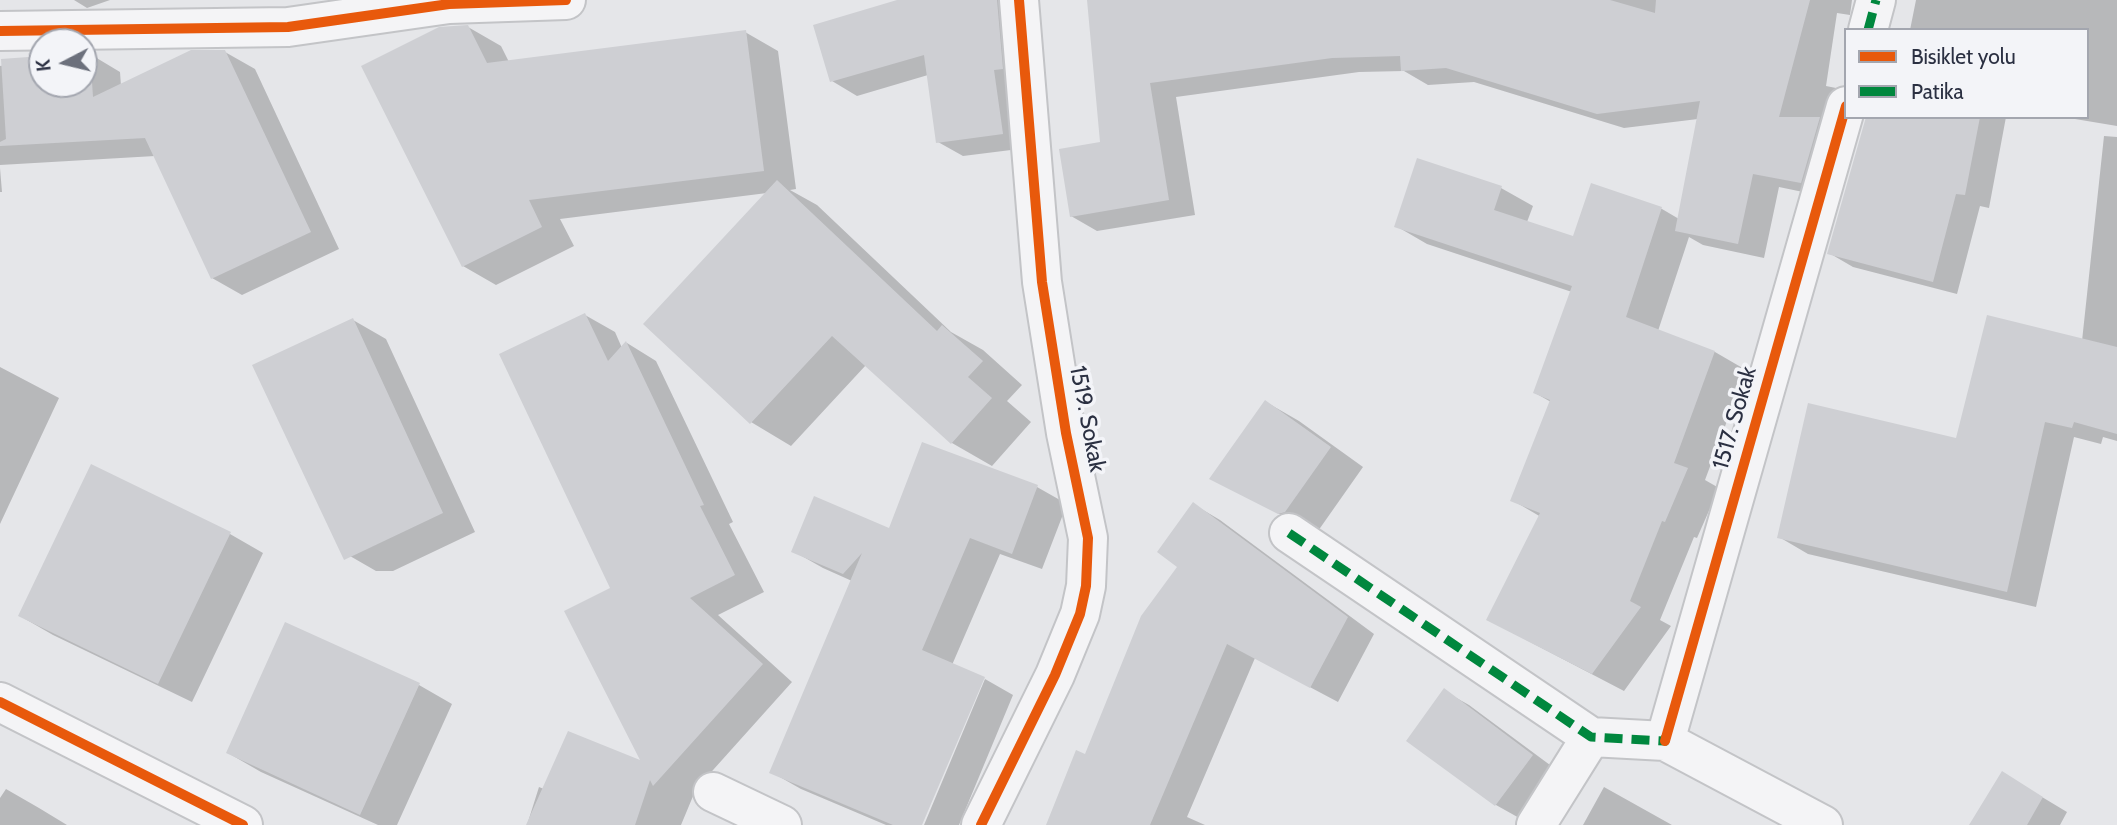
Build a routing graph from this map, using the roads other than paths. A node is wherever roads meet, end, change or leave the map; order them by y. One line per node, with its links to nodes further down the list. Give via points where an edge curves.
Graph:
1 (566, 0): 5 (street, via 449,4 288,27)
2 (1019, 0): 14 (street, 1519. Sokak, via 1042,282 1088,538 1086,586 1080,614 1055,675)
3 (1876, 0): 4 (street)
4 (1869, 28)
5 (0, 30)
6 (1844, 113): 10 (street, 1517. Sokak)
7 (1289, 533): 9 (street)
8 (0, 702): 12 (street)
9 (1591, 737): 10 (street); 15 (street)
10 (1665, 741): 16 (street)
11 (713, 792): 13 (street)
12 (243, 825)
13 (782, 825)
14 (981, 825)
15 (1536, 825)
16 (1823, 825)

